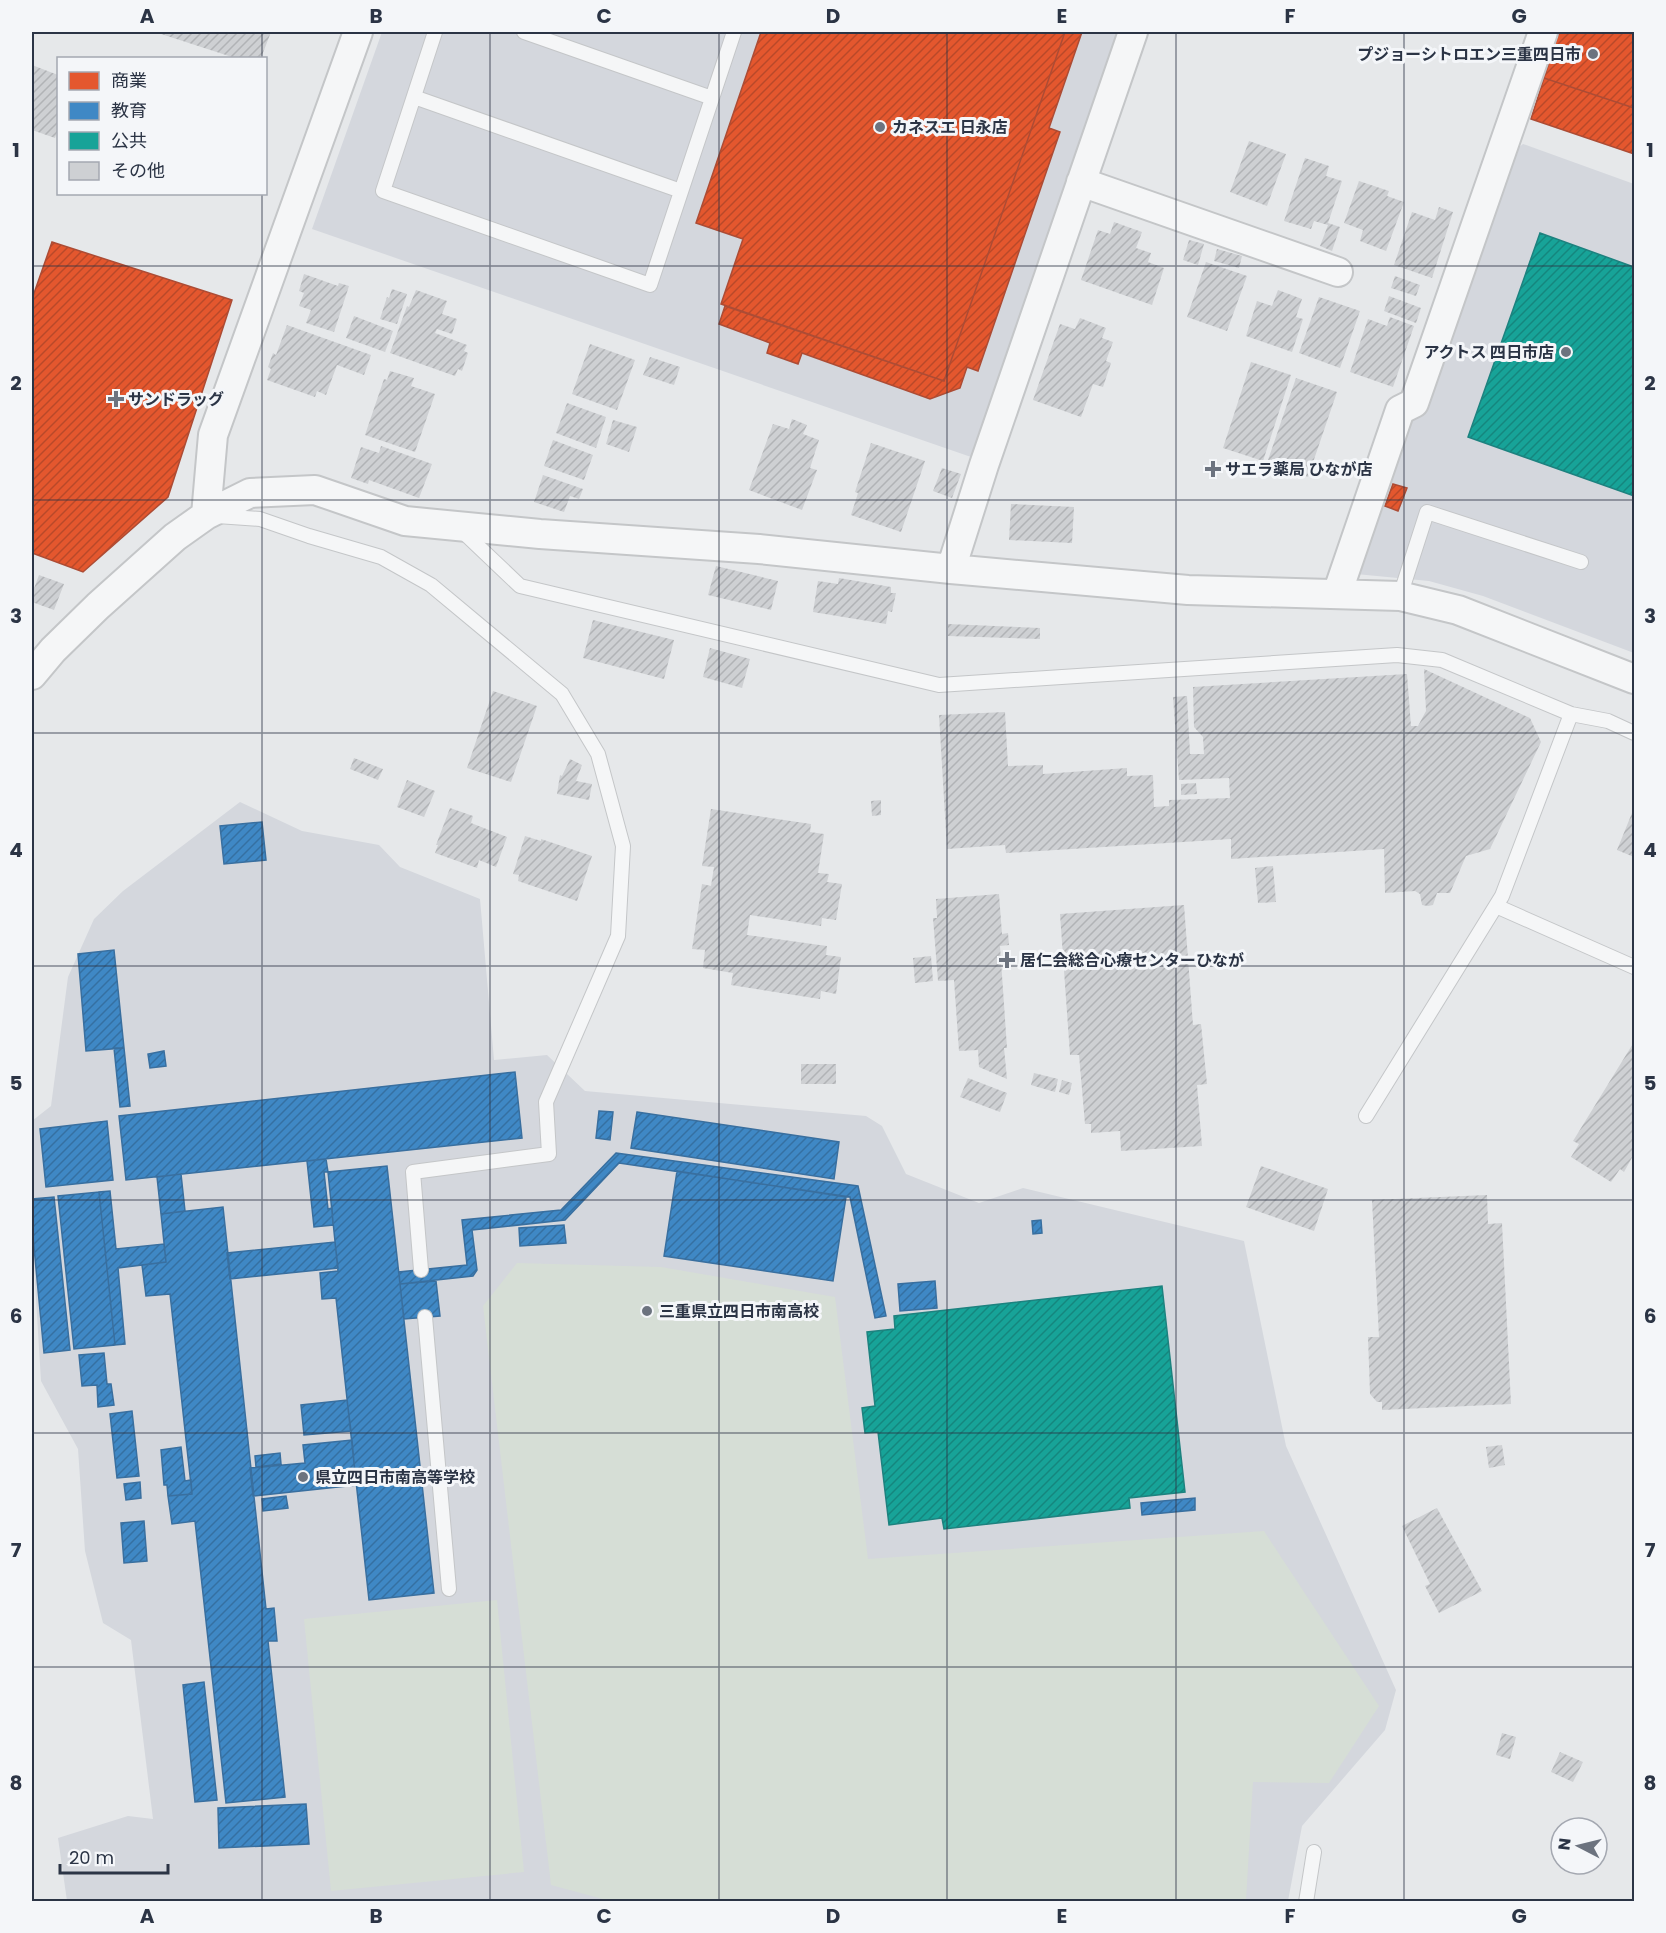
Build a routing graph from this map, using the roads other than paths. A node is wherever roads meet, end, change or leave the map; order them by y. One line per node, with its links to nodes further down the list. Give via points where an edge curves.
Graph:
1 (358, 32): 12 (street, via 213,435)
2 (435, 32): 7 (lane)
3 (524, 32): 8 (lane)
4 (734, 32): 8 (lane)
5 (1133, 32): 9 (street)
6 (1543, 32): 16 (street, via 1414,403 1400,410)
7 (414, 97): 10 (lane); 10 (lane, via 383,190 650,285)
8 (712, 98): 10 (lane)
9 (1081, 182): 11 (street); 15 (street)
10 (681, 191)
11 (1338, 272)
12 (206, 515): 13 (street, via 250,493 315,490 405,521); 18 (street, via 98,606); 25 (lane, via 260,519 381,557 431,585 562,694 598,754 623,846 618,936 546,1102 549,1154 413,1172)
13 (457, 525): 15 (street); 20 (lane, via 520,586 939,685 1397,655 1442,660)
14 (1581, 562): 17 (lane, via 1427,512)
15 (951, 569): 16 (street, via 1188,590)
16 (1337, 594): 17 (street)
17 (1400, 596): 19 (street, via 1458,610)
18 (32, 675)
19 (1635, 678)
20 (1571, 714): 21 (lane); 22 (lane)
21 (1635, 733)
22 (1496, 906): 23 (lane); 24 (lane)
23 (1635, 967)
24 (1366, 1116)
25 (422, 1270)
26 (425, 1317): 27 (lane)
27 (449, 1589)
28 (1314, 1852): 29 (lane)
29 (1306, 1902)

